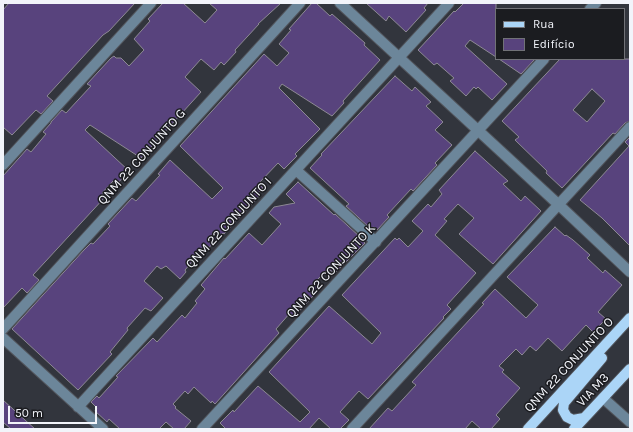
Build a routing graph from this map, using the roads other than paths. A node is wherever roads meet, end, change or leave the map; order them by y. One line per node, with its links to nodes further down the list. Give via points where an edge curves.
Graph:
1 (151, 3): 9 (street)
2 (300, 3): 15 (street, QNM 22 CONJUNTO G)
3 (340, 3): 5 (street)
4 (449, 3): 5 (street, QNM 22 CONJUNTO I)
5 (400, 58): 8 (street); 10 (street, QNM 22 CONJUNTO I)
6 (543, 60): 8 (street, QNM 22 CONJUNTO K)
7 (630, 127): 11 (street)
8 (479, 131): 11 (street); 12 (street, QNM 22 CONJUNTO K)
9 (3, 165)
10 (296, 170): 12 (street); 19 (street, QNM 22 CONJUNTO I)
11 (559, 205): 13 (street); 24 (street)
12 (376, 242): 23 (street, QNM 22 CONJUNTO K)
13 (630, 272)
14 (630, 318): 20 (main road, via 605,354 564,403 563,410 567,417 573,420); 25 (main road, QNM 22 CONJUNTO O)
15 (3, 329)
16 (3, 338): 19 (street)
17 (630, 369): 18 (main road, VIA M3)
18 (603, 398): 20 (main road, VIA M3); 21 (street)
19 (78, 407): 22 (street)
20 (584, 418): 26 (main road, VIA M3)
21 (630, 422)
22 (103, 429)
23 (202, 429)
24 (352, 429)
25 (528, 429)
26 (574, 429)

